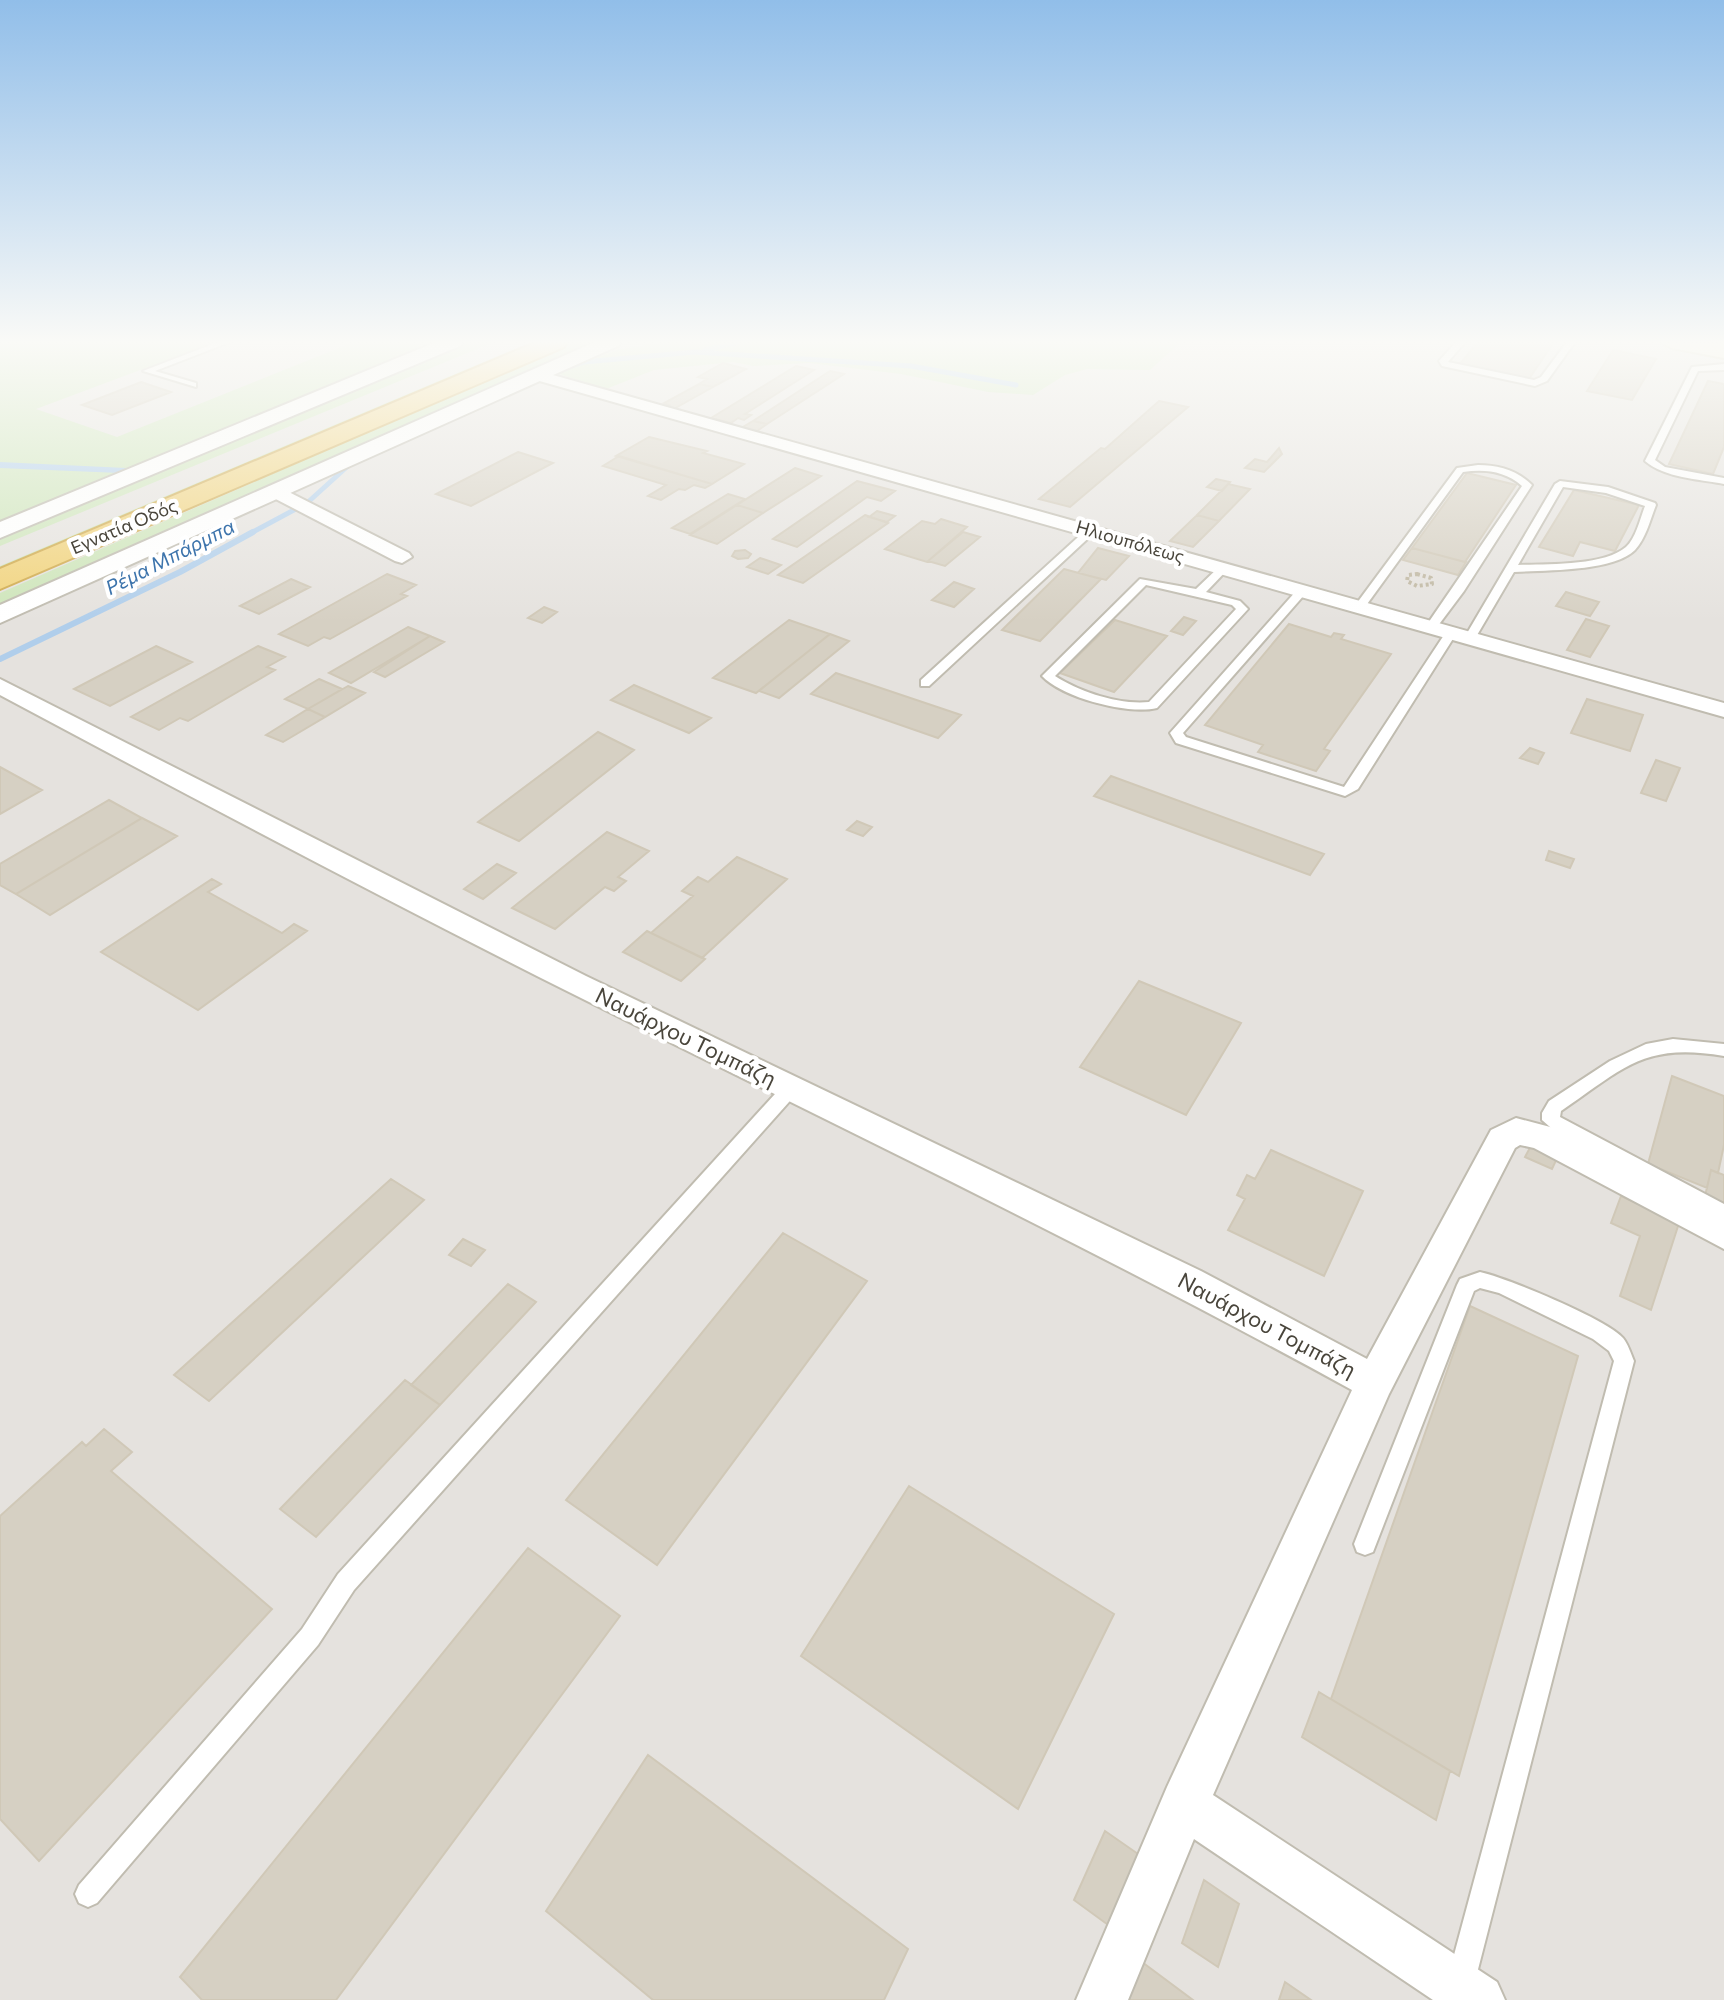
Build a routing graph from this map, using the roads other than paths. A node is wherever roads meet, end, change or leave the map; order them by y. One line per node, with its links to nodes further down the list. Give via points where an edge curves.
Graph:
1 (224, 435): 9 (street)
2 (293, 435): 12 (highway, Εγνατία Οδός)
3 (338, 435): 15 (highway, Εγνατία Οδός)
4 (400, 435): 8 (street)
5 (750, 435): 10 (street, Ηλιουπόλεως)
6 (1663, 435): 7 (lane, via 1650,461 1662,469)
7 (1724, 481)
8 (275, 491): 11 (street); 19 (street)
9 (0, 531)
10 (1091, 531): 13 (street, Ηλιουπόλεως); 22 (lane)
11 (402, 557)
12 (0, 558)
13 (1223, 569): 16 (street, Ηλιουπόλεως); 17 (lane)
14 (1510, 569): 14 (lane, via 1560,484 1608,490 1651,505 1631,548 1622,554); 21 (lane)
15 (0, 580)
16 (1301, 592): 18 (street, Ηλιουπόλεως); 21 (lane, via 1176,733 1181,740 1345,792)
17 (1198, 593): 17 (lane, via 1242,609 1153,705 1140,709 1061,686 1048,676 1144,581)
18 (1358, 609): 20 (street, Ηλιουπόλεως); 20 (lane, via 1460,470 1491,469 1520,478 1527,485)
19 (0, 615)
20 (1430, 629): 21 (street, Ηλιουπόλεως)
21 (1460, 637): 24 (street, Ηλιουπόλεως)
22 (925, 683)
23 (0, 686): 26 (street, Ναυάρχου Τομπάζη, via 299,843)
24 (1724, 710)
25 (1724, 1050): 27 (lane, via 1678,1043 1654,1046 1555,1106 1551,1120)
26 (791, 1088): 29 (street, Ναυάρχου Τομπάζη, via 1188,1282); 32 (lane, via 346,1582 310,1637)
27 (1724, 1213)
28 (1724, 1234): 29 (street, Ναυάρχου Τομπάζη, via 1542,1137 1516,1131 1503,1139)
29 (1375, 1383): 31 (street, Ναυάρχου Τομπάζη)
30 (1365, 1544): 33 (lane, via 1467,1285 1480,1280 1502,1285 1616,1345 1624,1361)
31 (1184, 1804): 33 (street); 34 (street, Ναυάρχου Τομπάζη)
32 (88, 1894)
33 (1469, 1993)
34 (1102, 2000)

